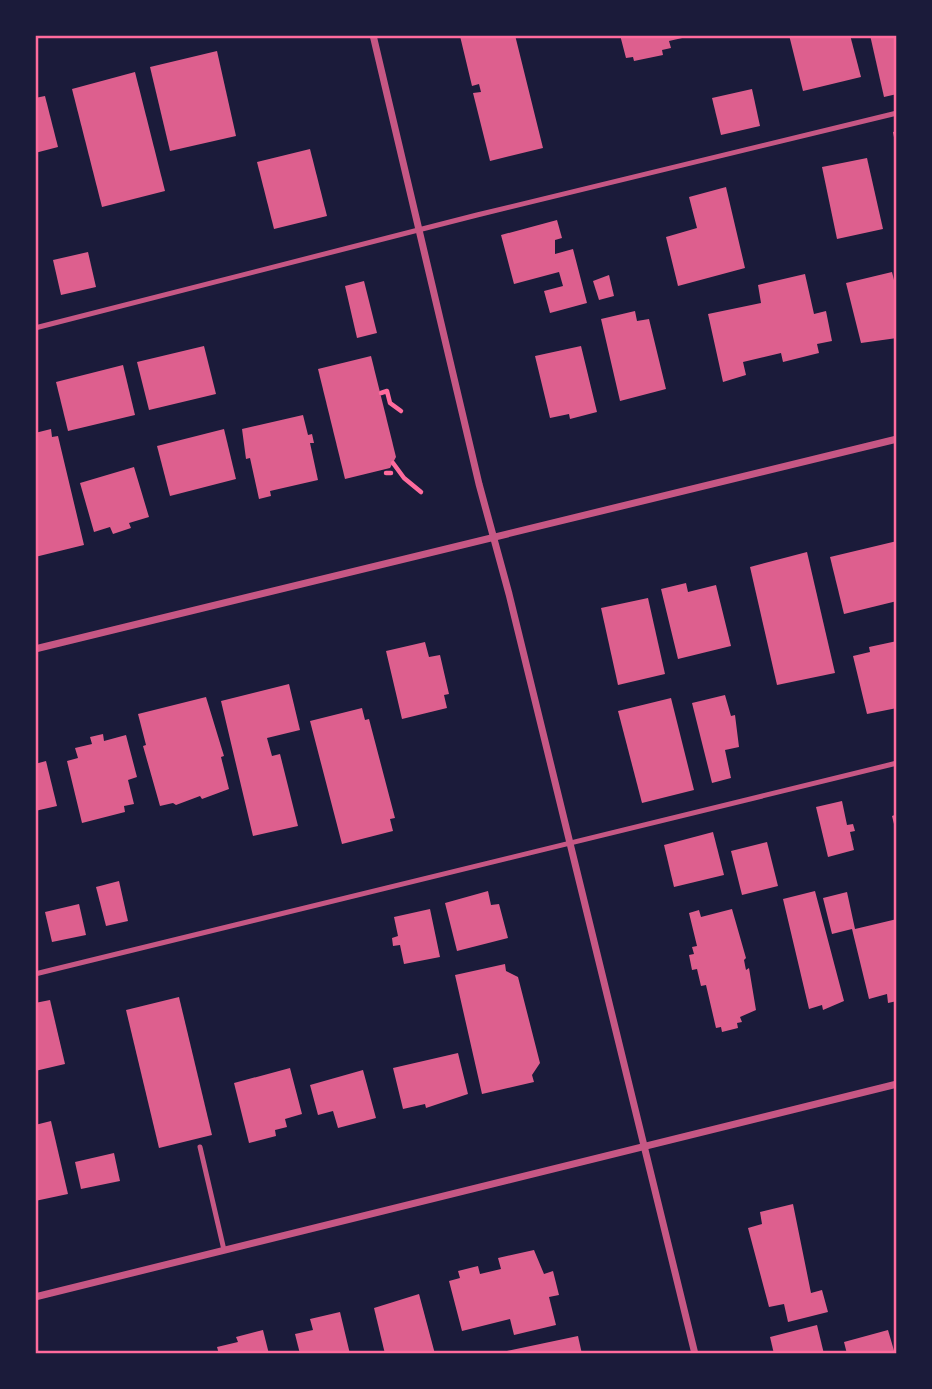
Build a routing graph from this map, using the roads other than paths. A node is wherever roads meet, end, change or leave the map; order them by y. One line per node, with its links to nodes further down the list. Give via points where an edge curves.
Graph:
1 (373, 35): 3 (street)
2 (897, 113): 3 (lane)
3 (421, 232): 4 (lane); 6 (street)
4 (35, 328)
5 (897, 439): 6 (street)
6 (494, 538): 7 (street); 9 (street)
7 (35, 649)
8 (897, 763): 9 (lane)
9 (570, 844): 10 (lane); 13 (street)
10 (35, 974)
11 (897, 1084): 13 (street)
12 (200, 1147): 14 (lane)
13 (644, 1147): 14 (street); 16 (street)
14 (224, 1250): 15 (street)
15 (35, 1297)
16 (695, 1354)

